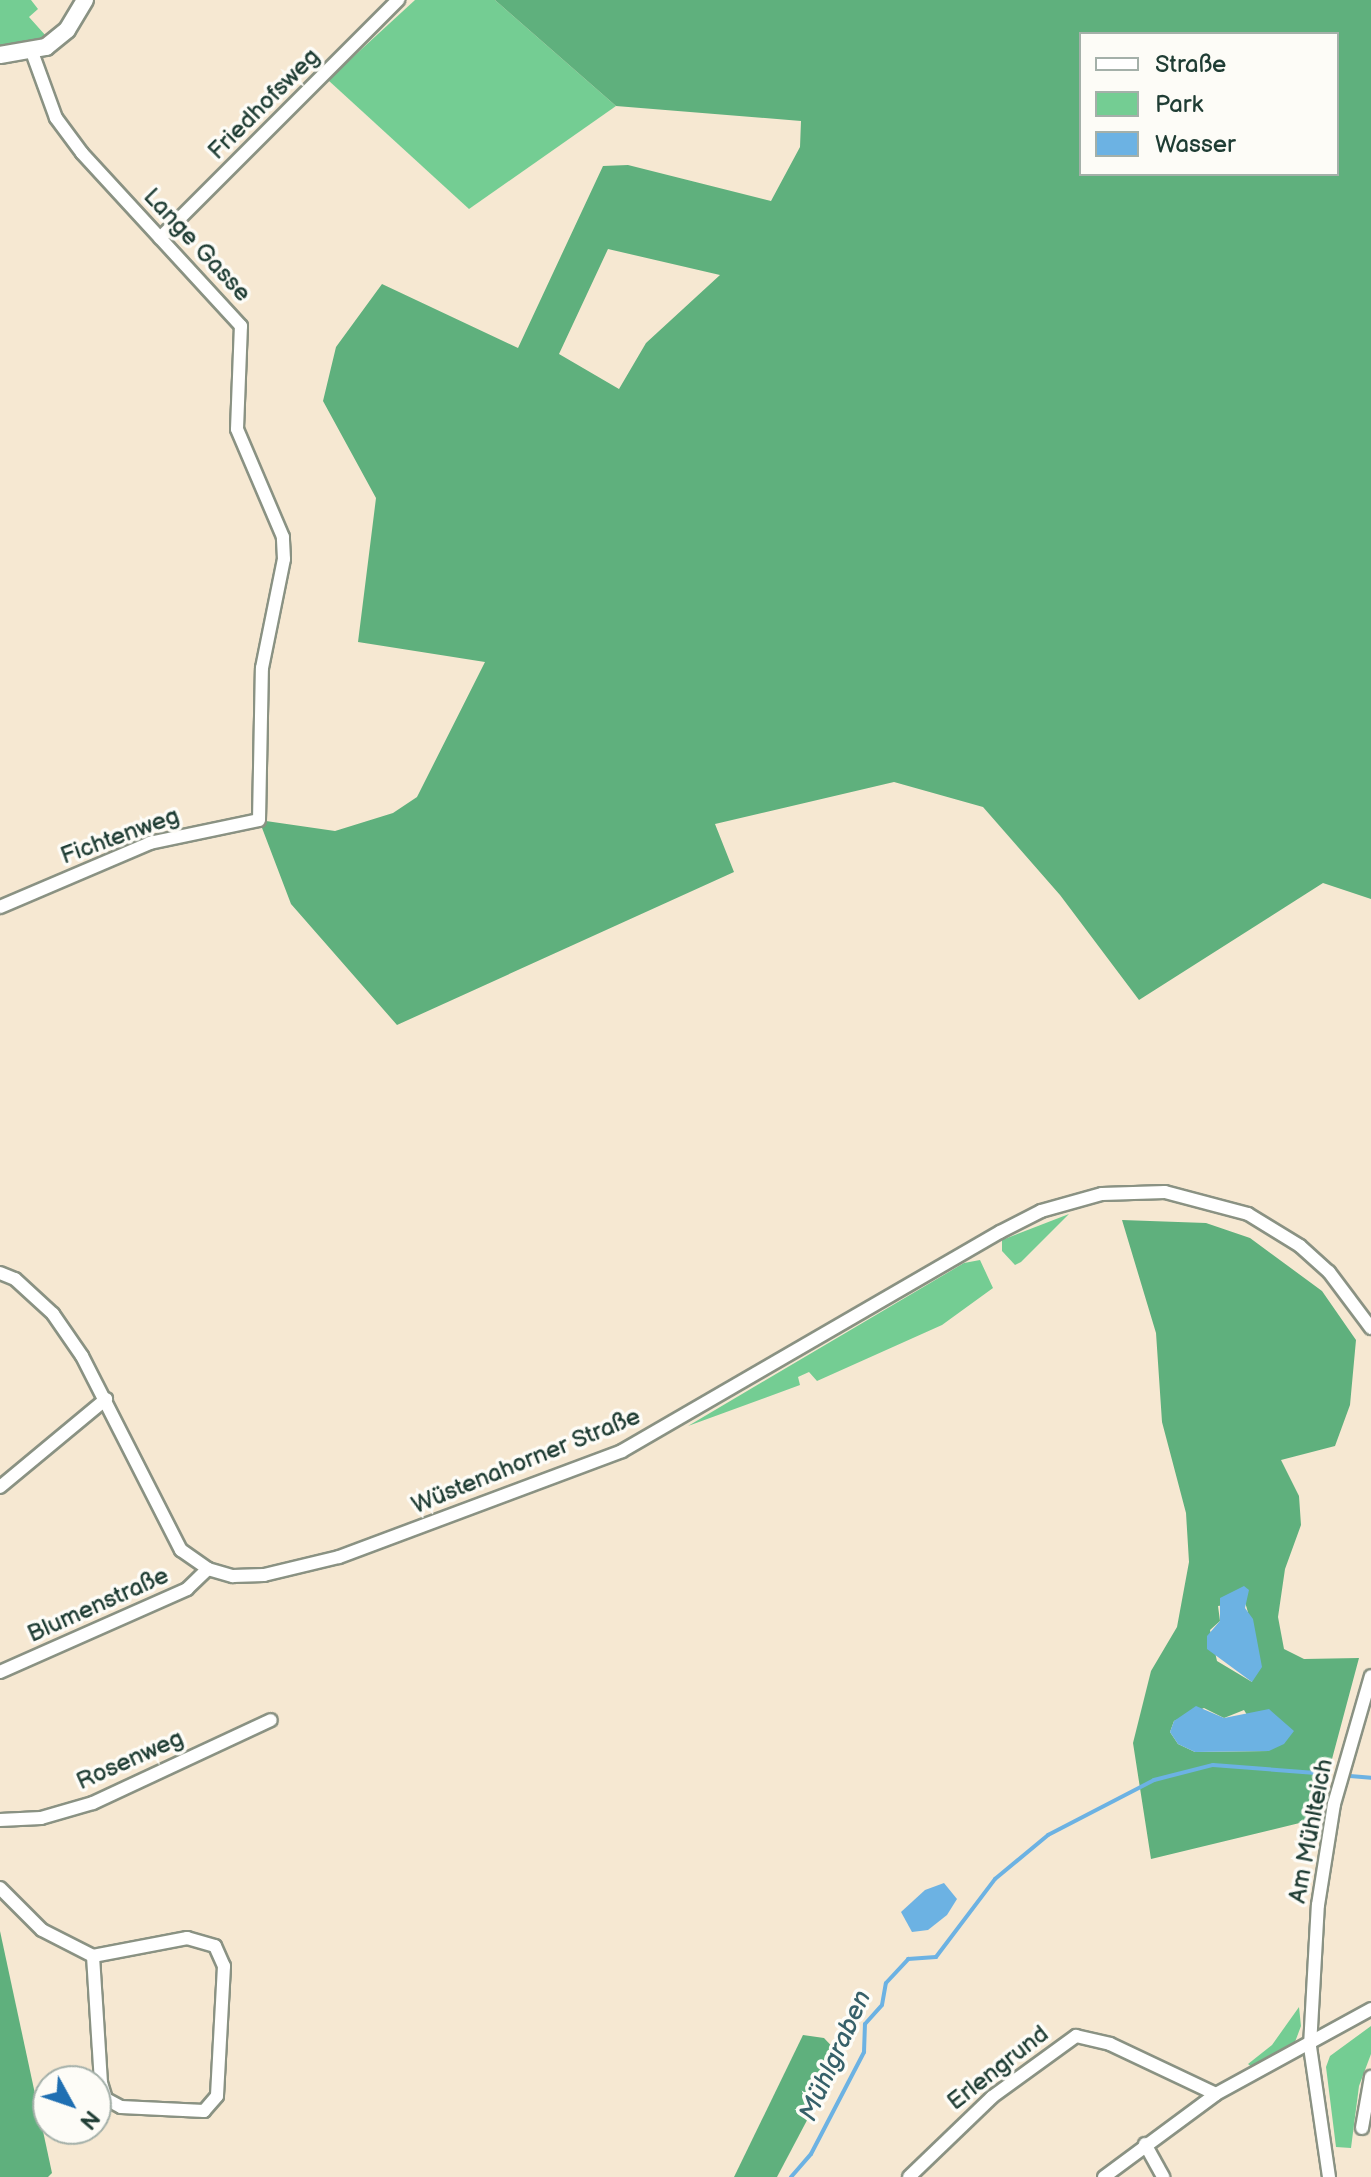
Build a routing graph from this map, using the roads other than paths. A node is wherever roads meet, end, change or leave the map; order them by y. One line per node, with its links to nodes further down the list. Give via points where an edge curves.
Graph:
1 (85, 0): 3 (street, via 67,30)
2 (398, 0): 5 (street, Friedhofsweg)
3 (32, 52): 4 (street); 5 (street, Lange Gasse, via 56,118)
4 (0, 55)
5 (160, 238): 6 (street, Lange Gasse, via 241,326 237,429 283,537 284,559 262,668)
6 (259, 820): 7 (street, Fichtenweg, via 150,843)
7 (0, 907)
8 (0, 1273): 10 (street, Wüstenahorner Straße, via 15,1279 53,1314)
9 (1371, 1328): 12 (street, Wüstenahorner Straße, via 1343,1288 1300,1246 1223,1204 1165,1192 1102,1194 1069,1201 1000,1232 622,1451 339,1557 264,1575 233,1576)
10 (106, 1399): 11 (street); 12 (street, Wüstenahorner Straße, via 168,1533 188,1557)
11 (0, 1487)
12 (208, 1569): 13 (street, Blumenstraße, via 187,1589)
13 (0, 1672)
14 (1371, 1676): 20 (street, Am Mühlteich, via 1324,1854)
15 (271, 1720): 16 (street, Rosenweg, via 93,1803 41,1818)
16 (0, 1820)
17 (0, 1888): 18 (street, via 42,1930)
18 (93, 1956): 18 (street, via 187,1938 203,1939 221,1954 217,2096 204,2111 121,2107 106,2099)
19 (1371, 2009): 20 (street)
20 (1310, 2046): 22 (street); 28 (street, Am Mühlteich)
21 (1371, 2077): 23 (street)
22 (1216, 2094): 24 (street); 25 (street, Erlengrund, via 1110,2044 1076,2036 992,2097)
23 (1362, 2128)
24 (1145, 2144): 26 (street); 27 (street)
25 (909, 2177)
26 (1104, 2177)
27 (1163, 2177)
28 (1329, 2177)

